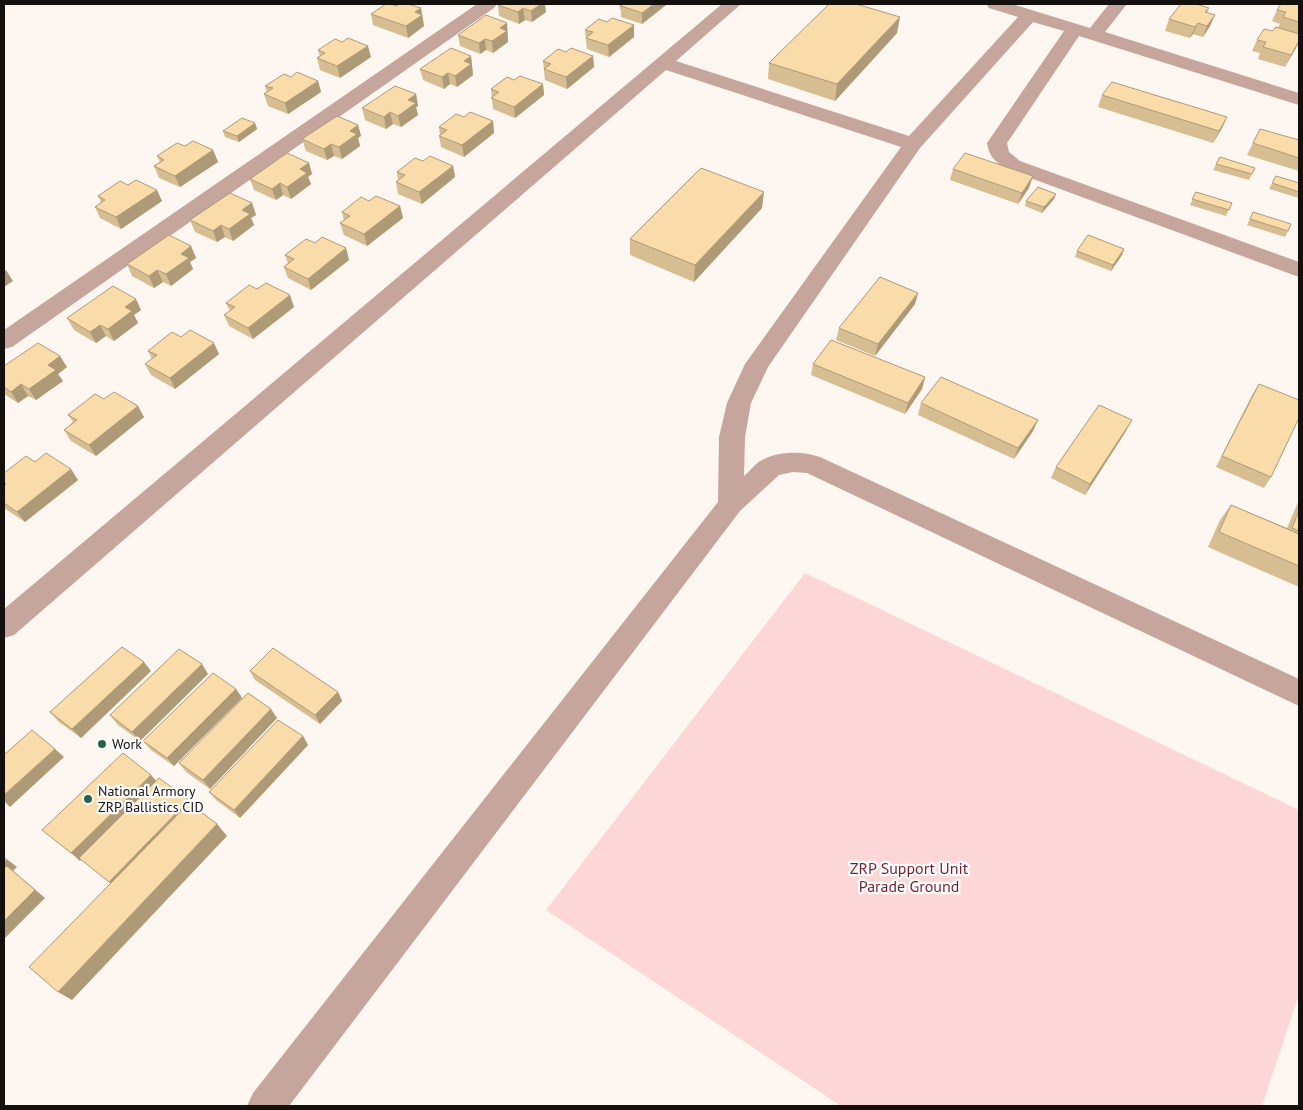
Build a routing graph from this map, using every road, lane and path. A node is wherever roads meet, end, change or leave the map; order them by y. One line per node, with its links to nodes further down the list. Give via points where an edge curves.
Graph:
1 (488, 4): 11 (street)
2 (732, 4): 7 (street)
3 (994, 4): 5 (street)
4 (1118, 4): 6 (street)
5 (1030, 14): 6 (street); 9 (street)
6 (1085, 31): 8 (street); 10 (street, via 997,143 999,154 1013,165)
7 (663, 63): 9 (street); 13 (street)
8 (1299, 99)
9 (913, 144): 12 (street, via 757,364 739,403 732,437)
10 (1299, 270)
11 (4, 341)
12 (730, 504): 14 (street, via 771,467 793,462 811,464); 15 (street)
13 (4, 626)
14 (1299, 693)
15 (266, 1106)

